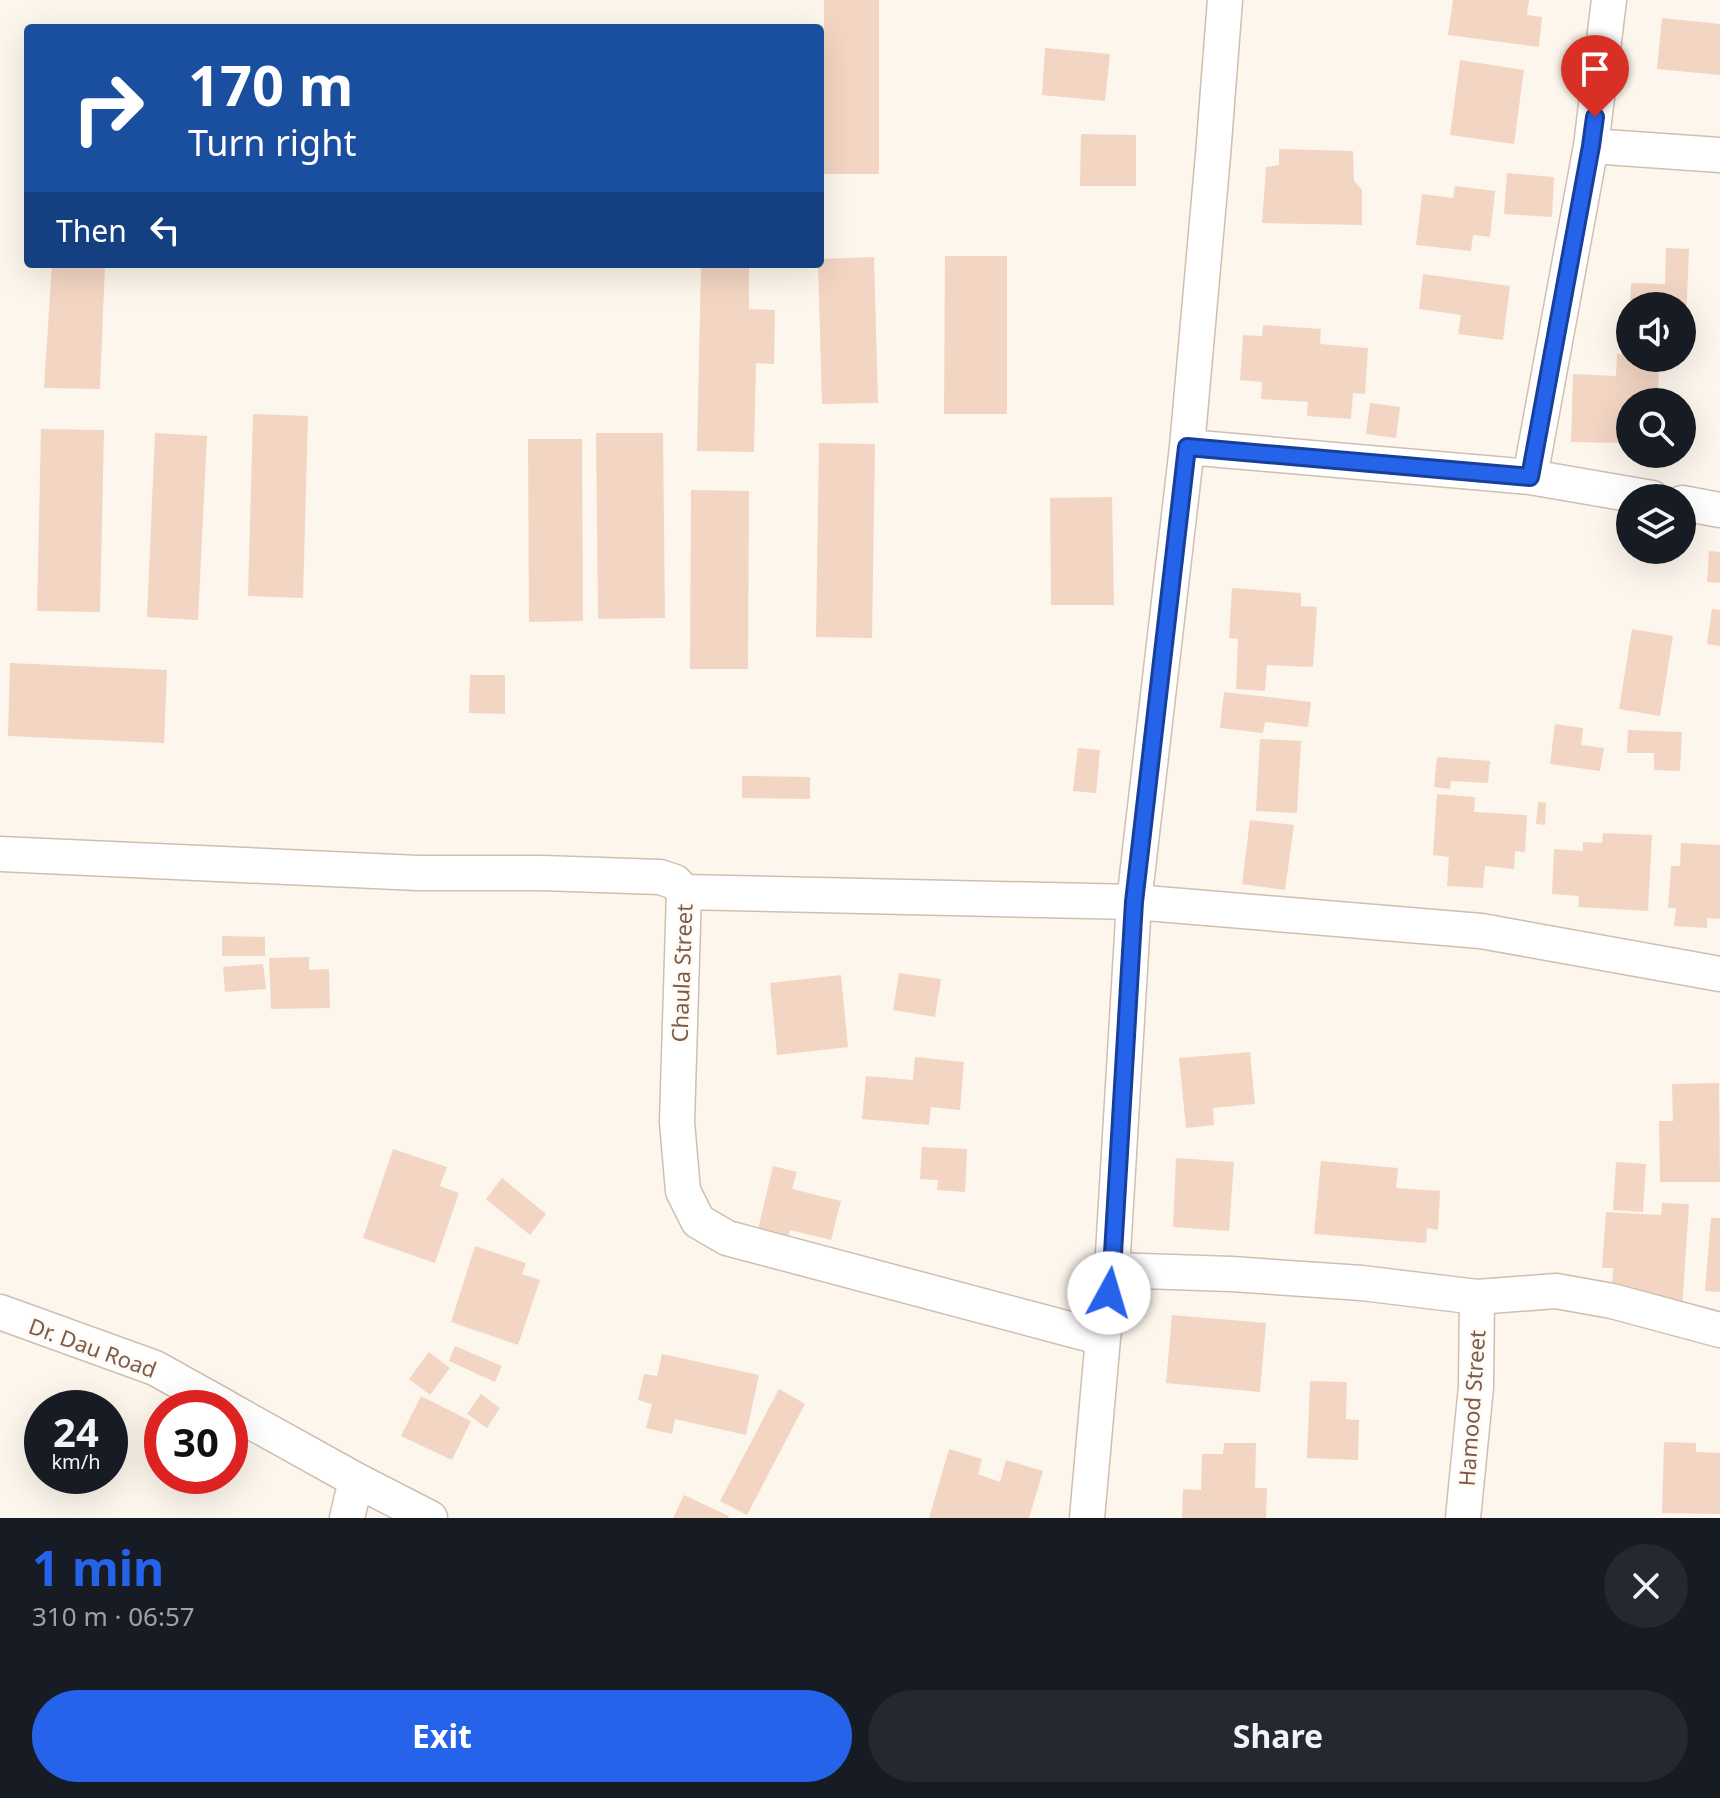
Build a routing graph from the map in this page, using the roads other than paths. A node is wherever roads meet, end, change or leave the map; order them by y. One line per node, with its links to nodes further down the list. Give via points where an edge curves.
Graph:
1 (1225, 0): 5 (street)
2 (1609, 0): 3 (street)
3 (1591, 146): 4 (street); 6 (street)
4 (1720, 155)
5 (1187, 447): 6 (street); 12 (street)
6 (1530, 477): 7 (street)
7 (1616, 492)
8 (1696, 506): 9 (street)
9 (1720, 510)
10 (0, 854): 11 (street, Chaula Street, via 418,873 660,877)
11 (684, 892): 12 (street); 18 (street, Chaula Street, via 677,1122 683,1191 698,1221 727,1238)
12 (1134, 902): 13 (street, via 1481,931); 14 (street)
13 (1720, 974)
14 (1112, 1270): 15 (street, via 1362,1283); 18 (street)
15 (1477, 1297): 17 (street, via 1556,1291); 25 (street, Hamood Street, via 1476,1387)
16 (0, 1312): 19 (street, Dr. Dau Road, via 155,1368)
17 (1720, 1330)
18 (1103, 1338): 24 (street)
19 (194, 1390)
20 (248, 1420): 21 (street, Dr. Dau Road)
21 (356, 1480): 22 (street); 23 (street, Dr. Dau Road)
22 (347, 1518)
23 (430, 1518)
24 (1087, 1518)
25 (1463, 1518)

